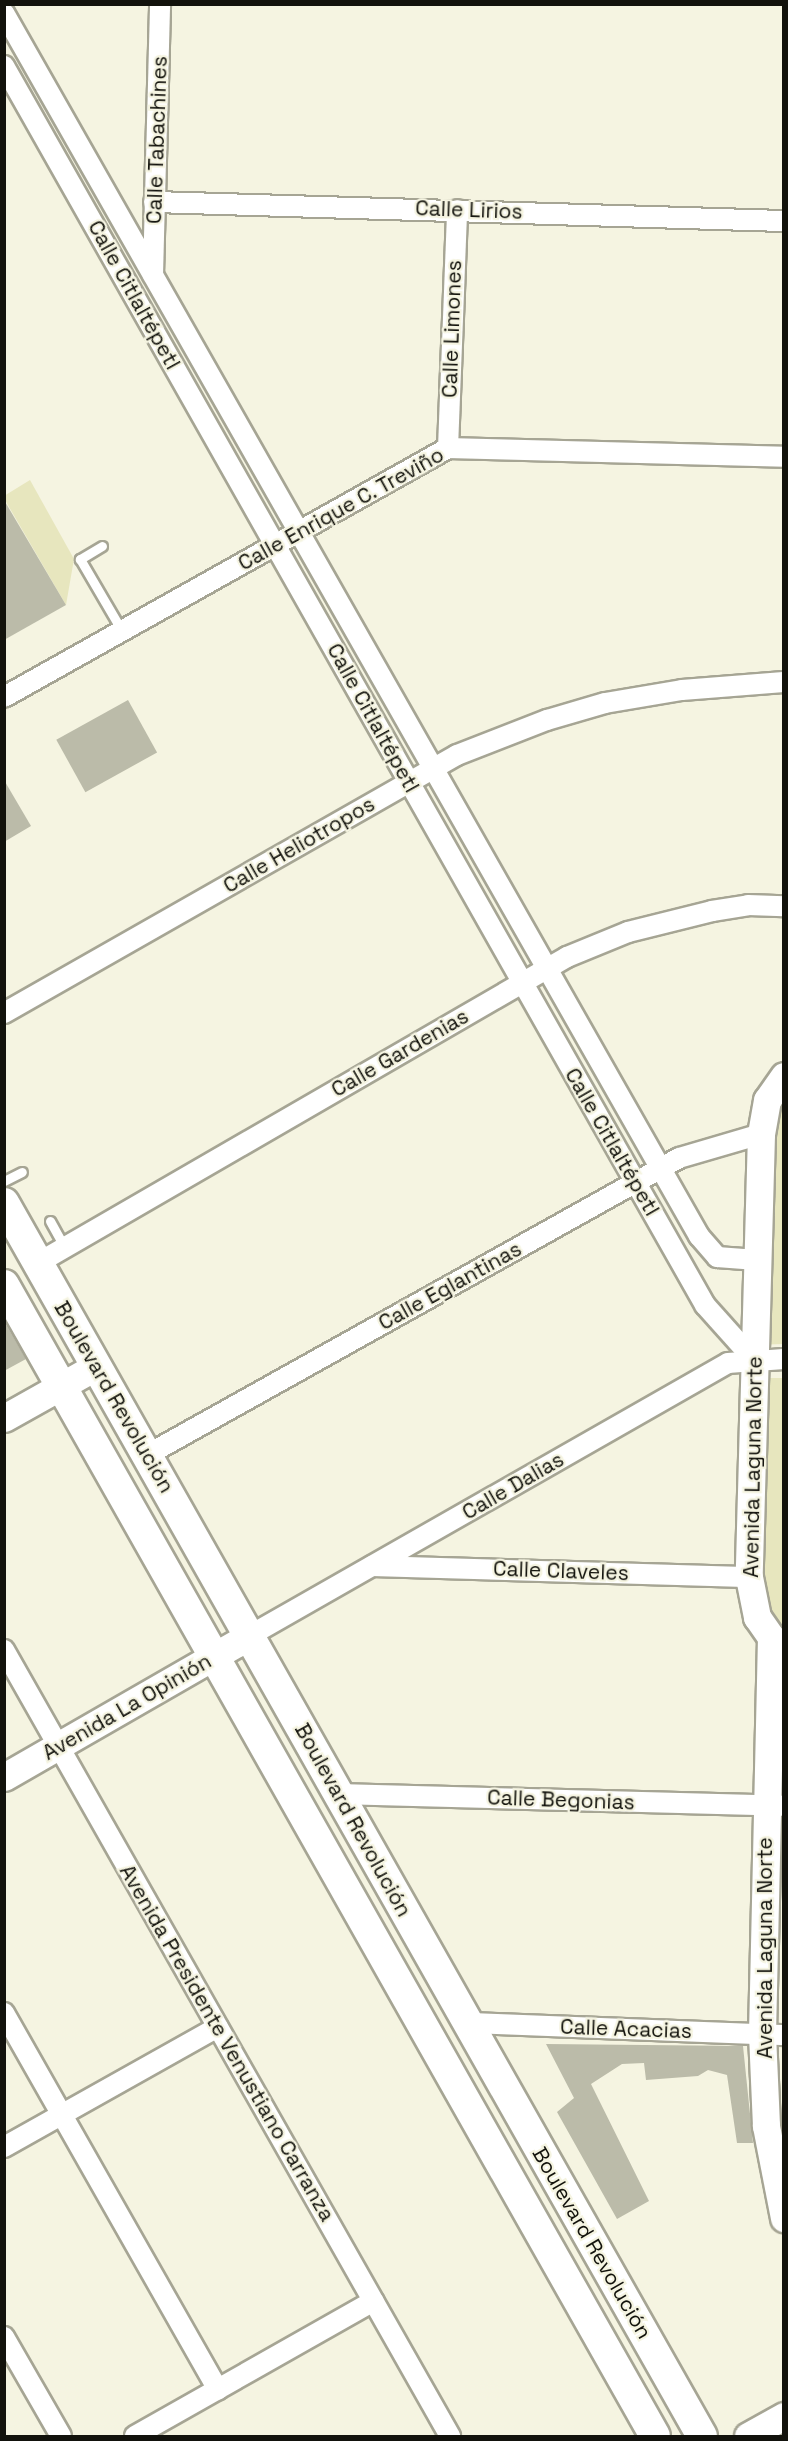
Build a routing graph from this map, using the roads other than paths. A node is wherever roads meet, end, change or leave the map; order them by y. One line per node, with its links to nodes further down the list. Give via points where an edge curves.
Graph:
1 (160, 4): 4 (street, Calle Tabachines)
2 (4, 13): 7 (street, Calle Citlaltépetl)
3 (4, 66): 11 (street, Calle Citlaltépetl)
4 (154, 202): 5 (street, Calle Lirios); 7 (street, Calle Tabachines)
5 (457, 210): 6 (street, Calle Lirios); 8 (street, Calle Limones)
6 (783, 221)
7 (153, 275): 10 (street, Calle Citlaltépetl)
8 (448, 448): 9 (street, Calle Enrique C. Treviño); 10 (street, Calle Enrique C. Treviño)
9 (783, 457)
10 (299, 532): 11 (street, Calle Enrique C. Treviño); 16 (street, Calle Citlaltépetl)
11 (275, 545): 13 (street, Calle Enrique C. Treviño); 17 (street, Calle Citlaltépetl)
12 (102, 546): 13 (lane, via 80,558)
13 (122, 631): 15 (street, Calle Enrique C. Treviño)
14 (783, 682): 16 (street, Calle Heliotropos, via 682,690 605,703 547,720)
15 (4, 697)
16 (433, 769): 17 (street, Calle Heliotropos); 19 (street, Calle Citlaltépetl)
17 (408, 782): 20 (street, Calle Citlaltépetl); 21 (street, Calle Heliotropos)
18 (783, 906): 19 (street, Calle Gardenias, via 748,905 654,924)
19 (547, 968): 20 (street, Calle Gardenias); 24 (street, Calle Citlaltépetl)
20 (521, 982): 27 (street, Calle Citlaltépetl); 30 (street, Calle Gardenias)
21 (4, 1013)
22 (783, 1076): 23 (street, Avenida Laguna Norte, via 767,1100)
23 (761, 1134): 24 (street, Calle Eglantinas, via 679,1158); 31 (street, Avenida Laguna Norte)
24 (660, 1168): 27 (street, Calle Eglantinas); 31 (street, Calle Citlaltépetl, via 708,1249 728,1259)
25 (22, 1172): 26 (lane)
26 (4, 1181)
27 (634, 1183): 35 (street, Calle Citlaltépetl, via 705,1305); 39 (street, Calle Eglantinas)
28 (4, 1203): 32 (main road, Boulevard Revolución)
29 (50, 1221): 30 (lane)
30 (65, 1248): 32 (street, Calle Gardenias)
31 (758, 1260): 35 (street, Avenida Laguna Norte)
32 (38, 1263): 36 (main road, Boulevard Revolución)
33 (4, 1285): 37 (main road)
34 (783, 1359): 35 (street, Calle Dalias)
35 (755, 1360): 40 (street, Calle Dalias, via 728,1362); 41 (street, Avenida Laguna Norte)
36 (95, 1367): 37 (street); 39 (main road, Boulevard Revolución)
37 (61, 1386): 38 (street); 45 (main road)
38 (4, 1418)
39 (147, 1455): 42 (main road, Boulevard Revolución)
40 (372, 1566): 41 (street, Calle Claveles); 42 (street, Calle Dalias)
41 (749, 1577): 43 (street, Avenida Laguna Norte, via 757,1617)
42 (249, 1636): 45 (street, Avenida La Opinión); 48 (main road, Boulevard Revolución)
43 (777, 1637): 49 (street, Avenida Laguna Norte)
44 (4, 1650): 46 (street, Avenida Presidente Venustiano Carranza)
45 (214, 1656): 46 (street, Avenida La Opinión); 64 (main road)
46 (59, 1746): 47 (street, Avenida La Opinión); 52 (street, Avenida Presidente Venustiano Carranza)
47 (4, 1777)
48 (338, 1794): 49 (street, Calle Begonias); 51 (main road, Boulevard Revolución)
49 (775, 1806): 53 (street, Avenida Laguna Norte)
50 (4, 2013): 54 (street)
51 (468, 2023): 53 (street, Calle Acacias); 65 (main road, Boulevard Revolución)
52 (218, 2027): 54 (street); 57 (street, Avenida Presidente Venustiano Carranza)
53 (773, 2035): 56 (street, Avenida Laguna Norte, via 766,2126)
54 (63, 2114): 55 (street); 59 (street)
55 (4, 2147)
56 (783, 2218)
57 (374, 2301): 59 (street); 63 (street, Avenida Presidente Venustiano Carranza)
58 (4, 2337): 61 (street)
59 (218, 2389): 62 (street)
60 (783, 2416): 66 (street)
61 (60, 2436)
62 (135, 2436)
63 (450, 2436)
64 (655, 2436)
65 (702, 2436)
66 (748, 2436)

